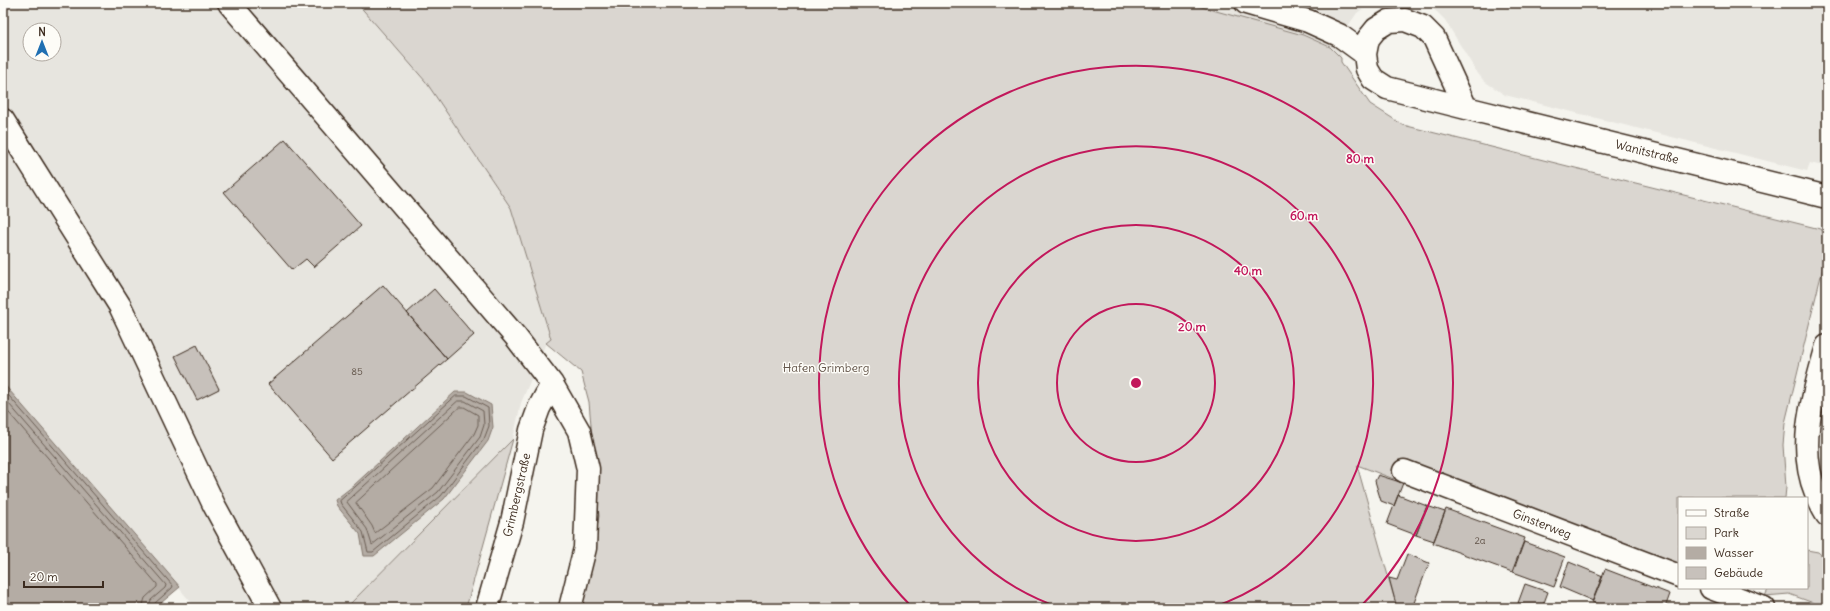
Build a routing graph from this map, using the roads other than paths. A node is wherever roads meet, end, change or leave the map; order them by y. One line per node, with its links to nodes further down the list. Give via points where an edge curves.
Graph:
1 (229, 3): 9 (street, via 515,336)
2 (1246, 3): 4 (street, via 1308,21 1339,35)
3 (1404, 12): 4 (street, Wanitstraße, via 1376,29 1368,39); 5 (street, Wanitstraße, via 1434,38)
4 (1366, 54): 5 (street, Wanitstraße, via 1367,69 1373,79 1387,88)
5 (1466, 108): 7 (street, Wanitstraße)
6 (3, 120): 15 (street, via 120,306 214,505)
7 (1827, 197)
8 (1827, 346): 11 (street, via 1812,402 1807,440 1810,476)
9 (552, 384): 16 (street, Grimbergstraße, via 531,430 512,522); 17 (street, via 579,431 588,469 585,548)
10 (1404, 471): 12 (street, Ginsterweg)
11 (1819, 515)
12 (1678, 576)
13 (1714, 589): 14 (street)
14 (1740, 598): 18 (street)
15 (270, 608)
16 (487, 608)
17 (570, 608)
18 (1764, 608)

